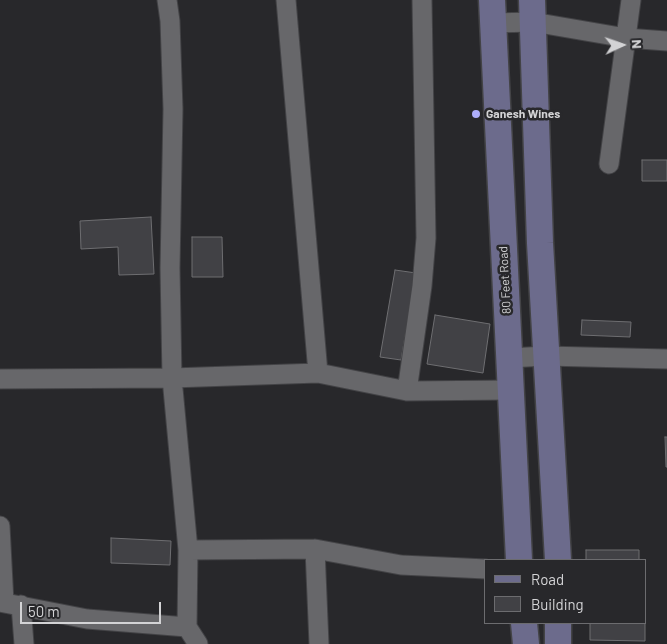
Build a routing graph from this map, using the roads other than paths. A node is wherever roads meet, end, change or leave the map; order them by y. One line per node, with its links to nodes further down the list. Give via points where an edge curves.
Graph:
1 (167, 0): 14 (street, via 173,109)
2 (286, 0): 13 (street)
3 (422, 0): 17 (street, via 426,238)
4 (631, 0): 7 (street)
5 (533, 11): 6 (street); 7 (street); 10 (street)
6 (492, 12): 11 (street, 80 Feet Road)
7 (626, 38): 8 (street); 9 (street)
8 (667, 41)
9 (609, 164)
10 (546, 356): 11 (street); 12 (street); 22 (street)
11 (509, 358): 16 (street, 80 Feet Road)
12 (667, 359)
13 (318, 373): 14 (street); 17 (street)
14 (172, 378): 15 (street); 20 (street)
15 (0, 379)
16 (510, 390): 17 (street); 21 (street, 80 Feet Road)
17 (408, 391)
18 (0, 526): 24 (street)
19 (316, 549): 20 (street); 23 (street, via 401,565); 30 (street)
20 (188, 550): 27 (street)
21 (519, 559)
22 (558, 559)
23 (484, 569)
24 (9, 603): 27 (street, via 87,619); 28 (street)
25 (524, 624): 31 (street)
26 (558, 624): 32 (street)
27 (188, 626): 29 (street)
28 (24, 644)
29 (198, 644)
30 (320, 644)
31 (526, 644)
32 (558, 644)

